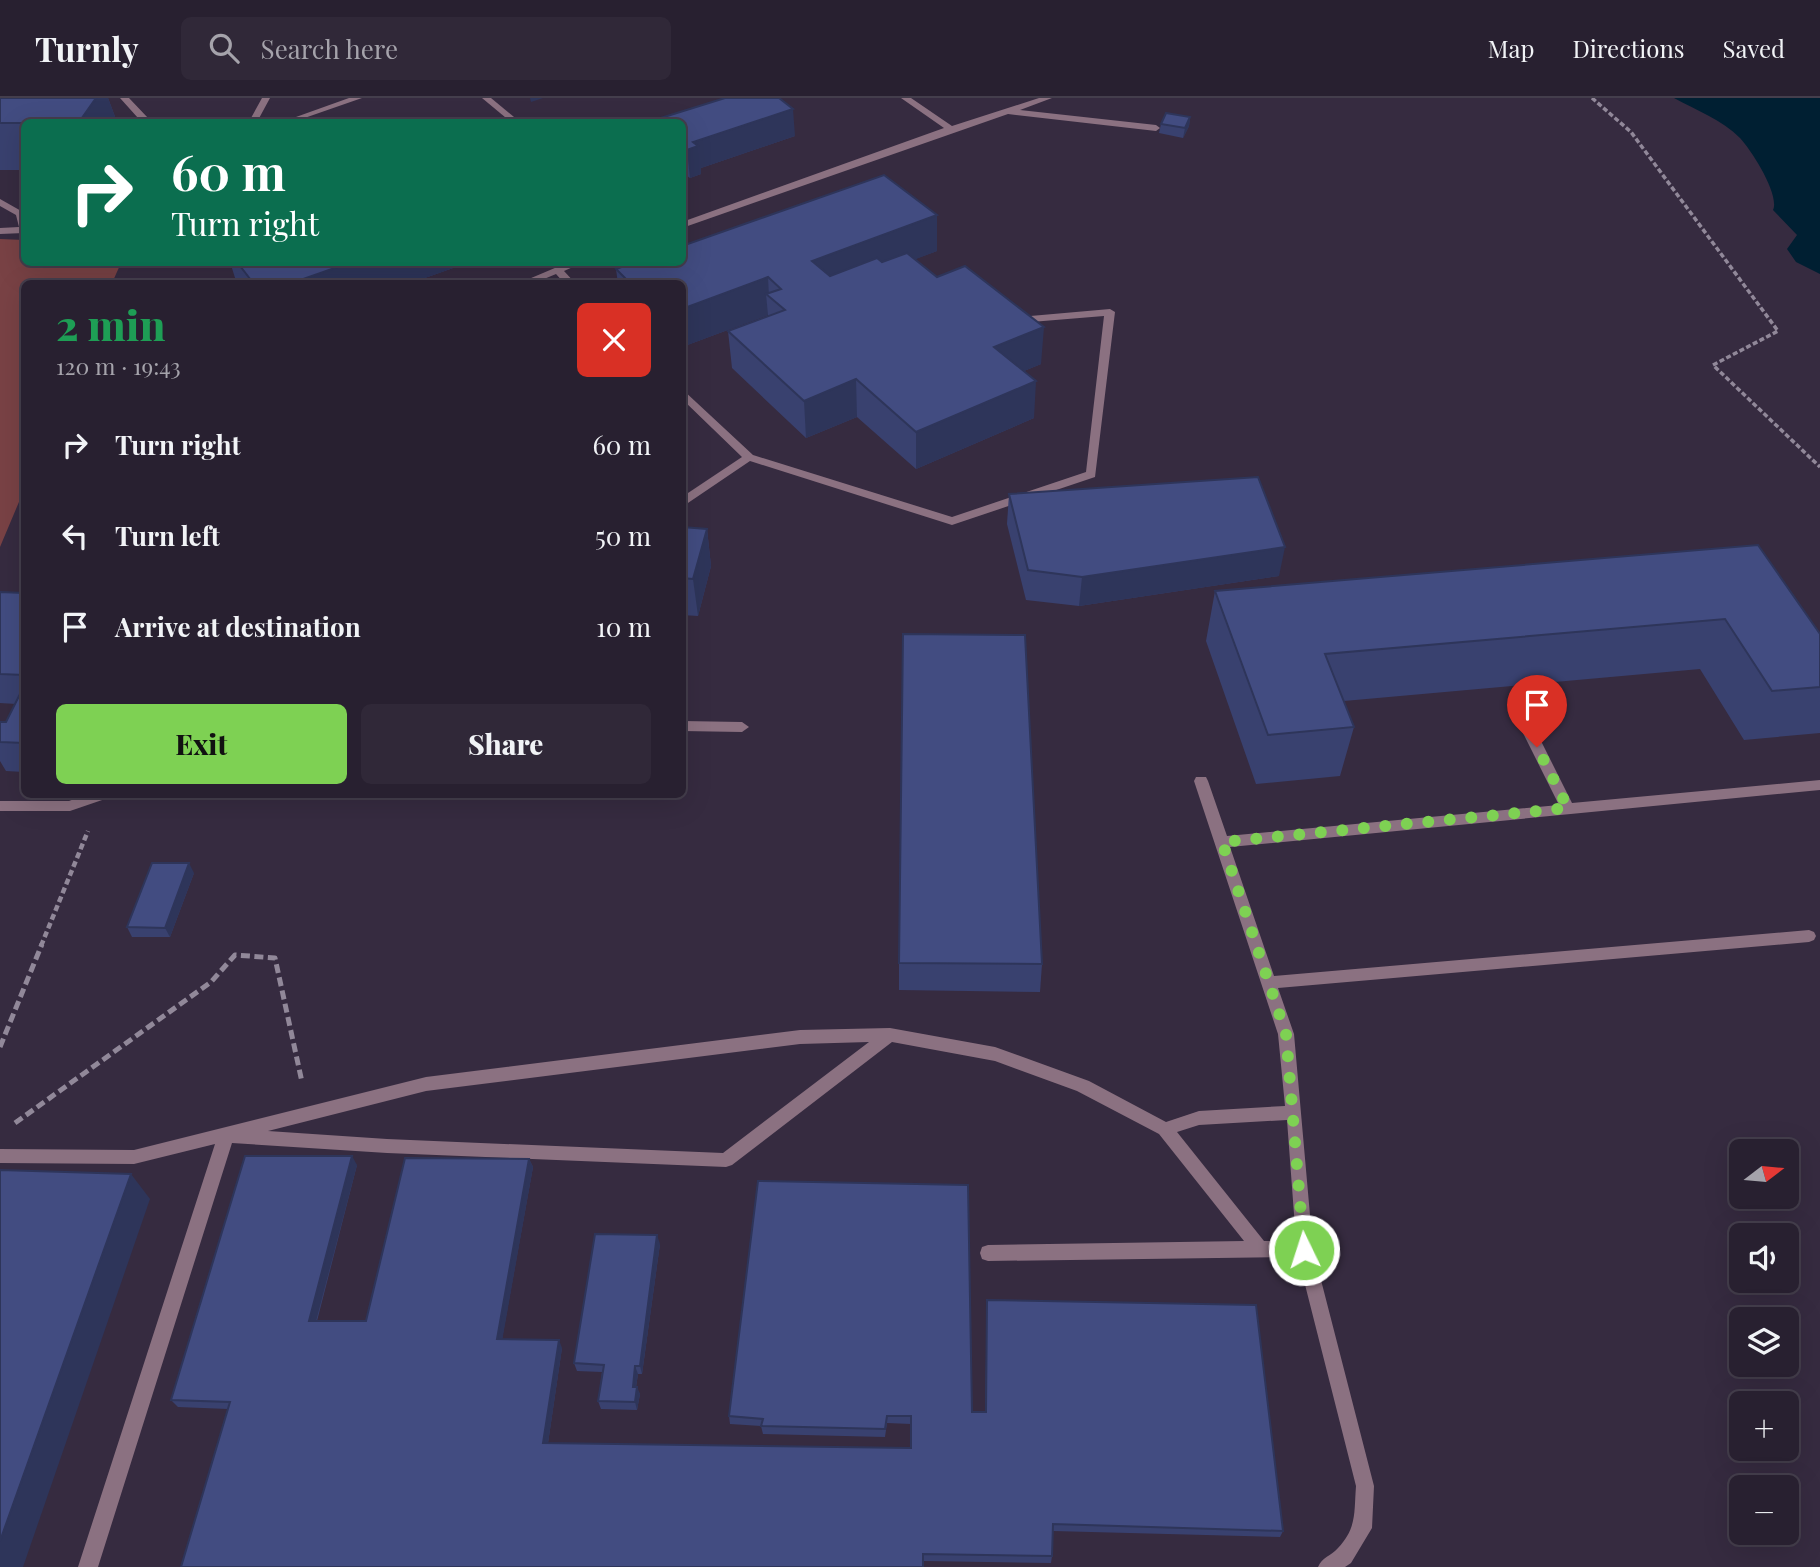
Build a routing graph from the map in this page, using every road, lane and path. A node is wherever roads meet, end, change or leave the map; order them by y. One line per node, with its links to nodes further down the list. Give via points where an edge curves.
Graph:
1 (124, 98): 9 (lane)
2 (266, 98): 10 (lane)
3 (358, 98): 11 (lane)
4 (486, 98): 12 (lane)
5 (905, 98): 14 (lane)
6 (1048, 98): 8 (lane)
7 (1592, 98): 27 (path, via 1630,132 1778,331 1713,365)
8 (1008, 111): 13 (lane); 14 (lane)
9 (144, 119)
10 (256, 119)
11 (295, 119)
12 (512, 119)
13 (1156, 128)
14 (951, 129): 17 (lane)
15 (0, 202): 16 (lane)
16 (21, 218)
17 (686, 224)
18 (21, 228): 19 (lane)
19 (0, 231)
20 (568, 266): 21 (lane)
21 (557, 270): 22 (lane); 23 (lane)
22 (532, 280)
23 (567, 280)
24 (1010, 313): 26 (lane, via 1021,322 1110,312 1091,474 952,521)
25 (686, 396): 26 (lane)
26 (750, 457): 28 (lane)
27 (1820, 467)
28 (686, 500)
29 (1516, 705): 37 (lane)
30 (686, 726): 31 (lane)
31 (743, 727)
32 (1201, 781): 38 (lane)
33 (1820, 785): 37 (lane)
34 (94, 798): 36 (lane, via 71,806)
35 (102, 798): 42 (path)
36 (0, 806)
37 (1568, 808): 38 (lane)
38 (1222, 842): 40 (lane)
39 (1809, 936): 40 (lane)
40 (1268, 984): 43 (lane, via 1286,1034)
41 (890, 1035): 44 (lane, via 800,1037 426,1084); 45 (lane, via 995,1054 1083,1086); 47 (lane, via 726,1160)
42 (0, 1047)
43 (1294, 1113): 45 (lane, via 1199,1118); 50 (lane)
44 (309, 1114): 46 (path, via 275,958 235,955 211,982 20,1116); 47 (lane)
45 (1164, 1129): 49 (lane)
46 (7, 1133)
47 (226, 1135): 48 (lane, via 134,1157); 52 (lane)
48 (0, 1156)
49 (1259, 1249): 50 (lane); 51 (lane)
50 (1304, 1250): 53 (lane, via 1365,1486 1363,1528 1345,1556)
51 (988, 1253)
52 (88, 1567)
53 (1328, 1567)

